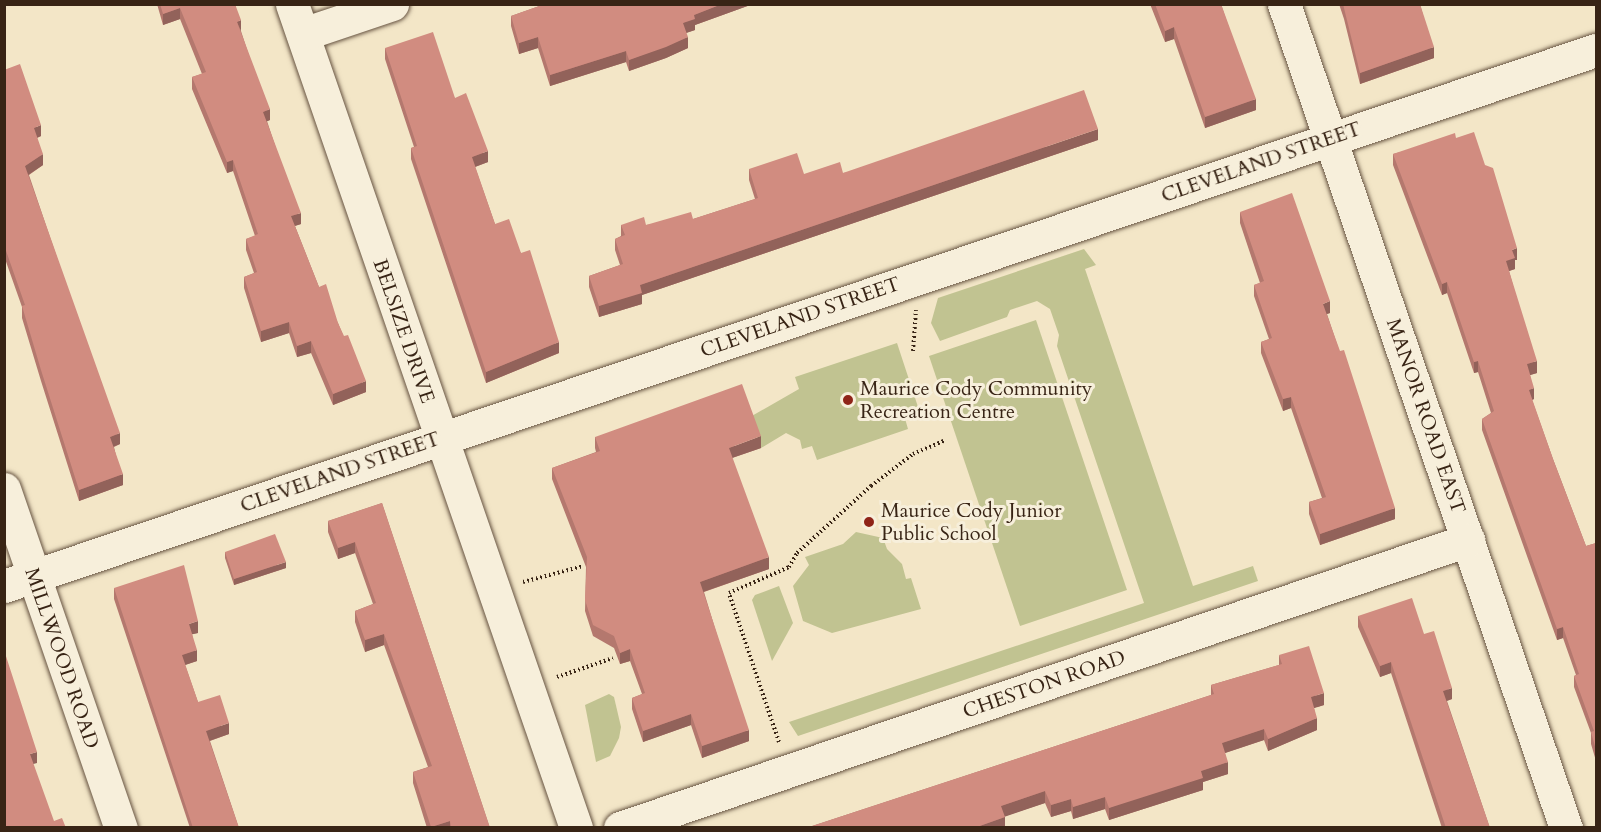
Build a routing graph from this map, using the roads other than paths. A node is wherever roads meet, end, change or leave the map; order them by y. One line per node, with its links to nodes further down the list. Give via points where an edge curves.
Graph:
1 (392, 4): 3 (street)
2 (1284, 4): 5 (street, MANOR ROAD EAST)
3 (298, 19): 6 (street, BELSIZE DRIVE)
4 (1596, 50): 5 (street, CLEVELAND STREET)
5 (1332, 138): 6 (street, CLEVELAND STREET); 8 (street, MANOR ROAD EAST)
6 (441, 438): 9 (street, CLEVELAND STREET); 11 (street, BELSIZE DRIVE)
7 (4, 489): 9 (street, MILLWOOD ROAD)
8 (1468, 540): 12 (street, CHESTON ROAD); 13 (street, MANOR ROAD EAST)
9 (20, 581): 10 (street, MILLWOOD ROAD)
10 (121, 828)
11 (576, 828)
12 (620, 828)
13 (1566, 828)

